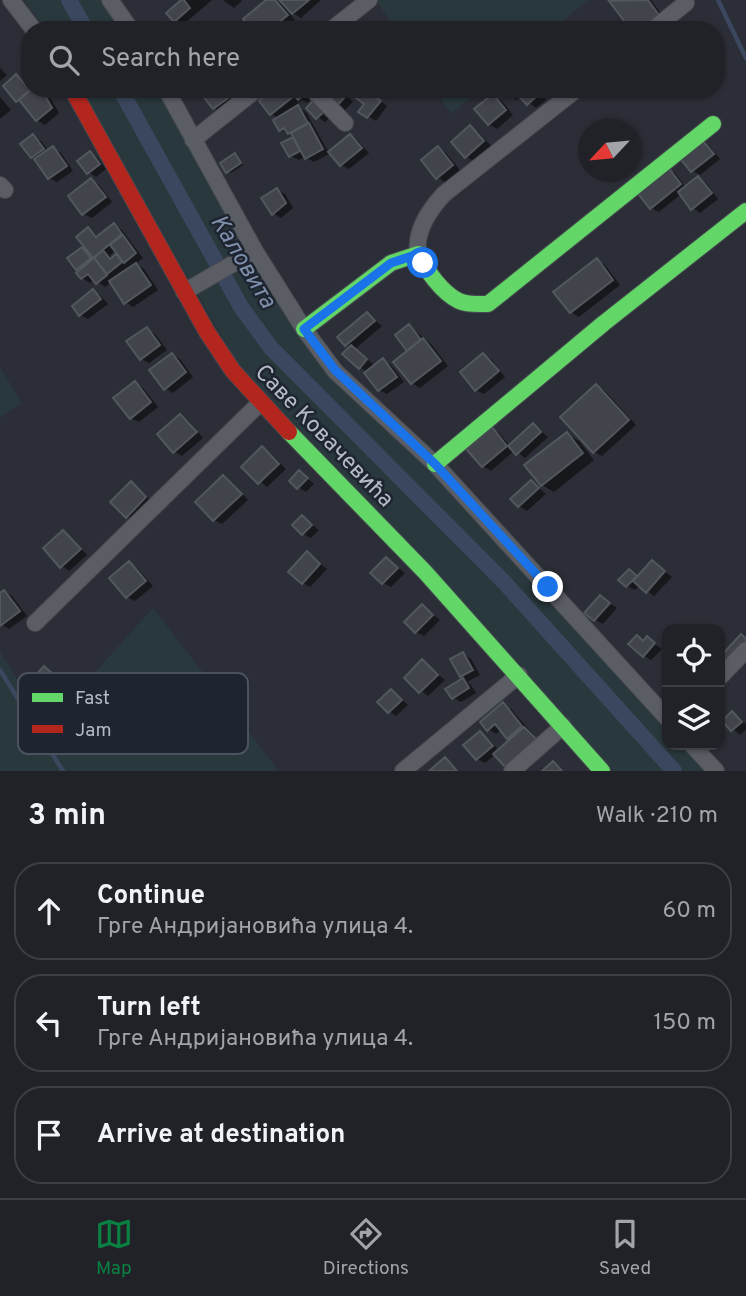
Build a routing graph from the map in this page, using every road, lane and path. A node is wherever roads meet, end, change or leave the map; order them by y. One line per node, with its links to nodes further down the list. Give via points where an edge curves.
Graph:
1 (11, 0): 6 (street)
2 (110, 0): 7 (street)
3 (369, 0): 5 (street)
4 (686, 3): 9 (street)
5 (351, 5): 8 (street)
6 (27, 21)
7 (125, 21)
8 (338, 21)
9 (663, 21)
10 (77, 98): 21 (street, Саве Ковачевића)
11 (171, 98): 17 (street)
12 (246, 98): 17 (street)
13 (321, 98): 15 (street)
14 (566, 98): 20 (street, via 444,194 420,229)
15 (345, 123)
16 (713, 124): 20 (street, via 488,304 455,298)
17 (194, 140): 19 (street)
18 (746, 211): 24 (street)
19 (254, 251): 21 (street); 22 (street)
20 (418, 254): 22 (street, via 391,263)
21 (190, 289): 23 (street, Саве Ковачевића, via 233,371)
22 (304, 329): 24 (street, via 335,370)
23 (260, 403): 25 (street); 28 (street, Саве Ковачевића)
24 (435, 464): 29 (street)
25 (35, 623)
26 (746, 650): 27 (street)
27 (725, 672)
28 (519, 675): 30 (street, Саве Ковачевића); 32 (street)
29 (662, 713)
30 (563, 726): 33 (street); 34 (street, Саве Ковачевића)
31 (697, 750): 35 (street)
32 (403, 771)
33 (512, 771)
34 (602, 771)
35 (716, 771)

